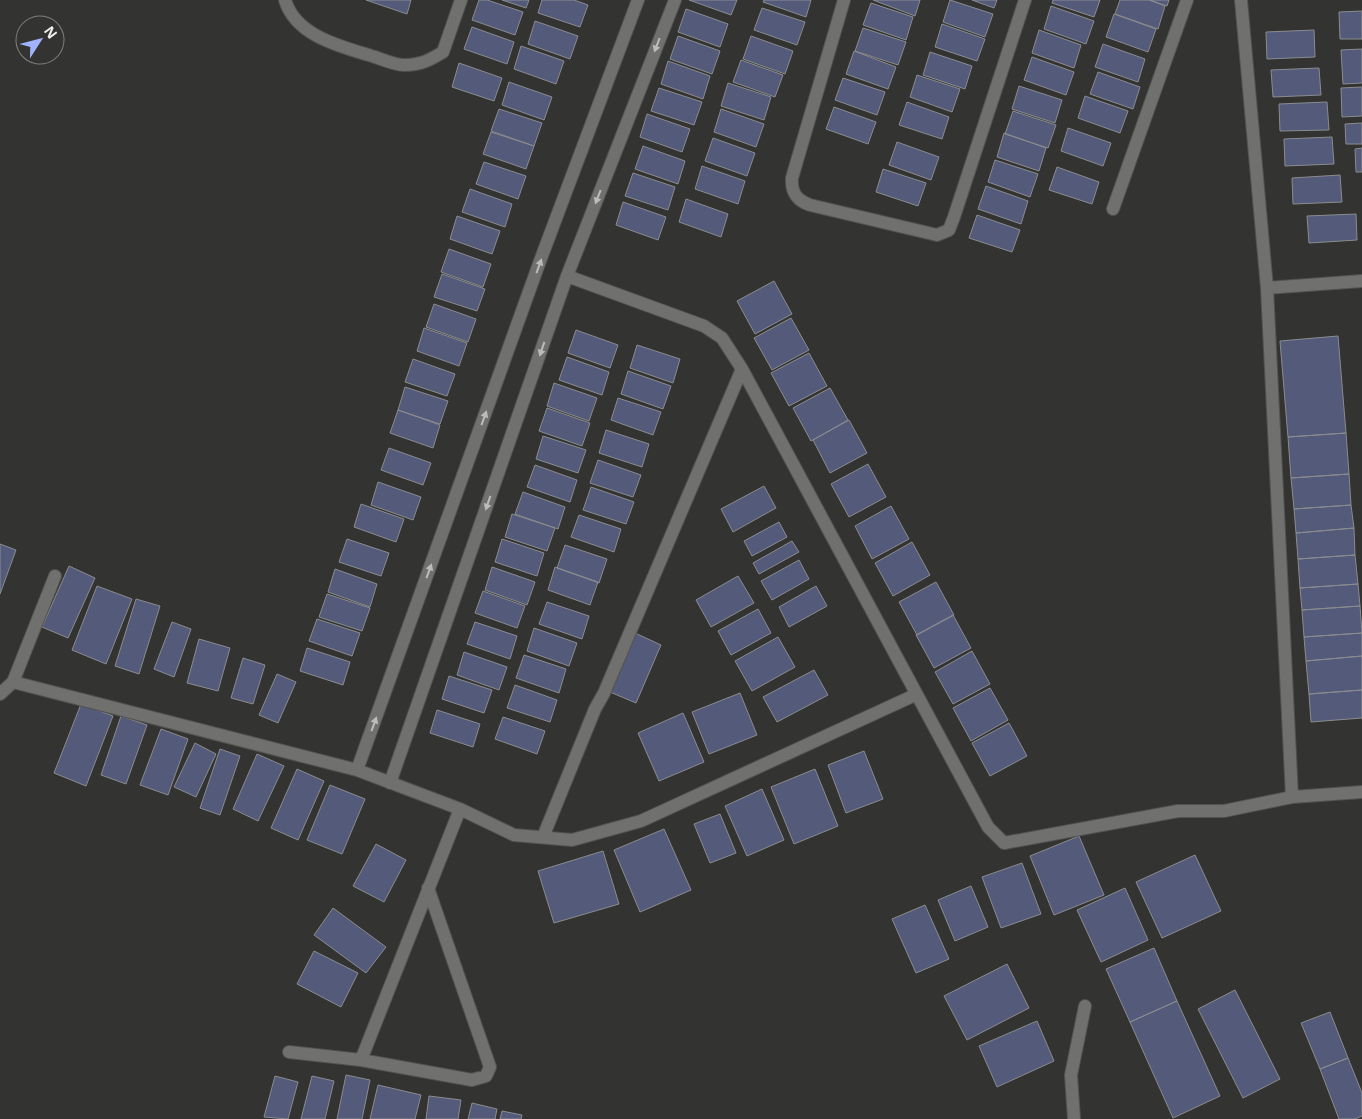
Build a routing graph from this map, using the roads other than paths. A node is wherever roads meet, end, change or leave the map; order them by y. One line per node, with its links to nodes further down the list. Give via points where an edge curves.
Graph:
1 (285, 0): 2 (street, via 287,8 300,24 330,43 402,66 425,64 444,52)
2 (460, 0)
3 (638, 0): 18 (street, one-way to 3)
4 (675, 0): 10 (street, one-way to 10)
5 (844, 0): 6 (street, via 792,178 794,194 810,205 937,235 949,230 954,217)
6 (1025, 0)
7 (1187, 0): 9 (street)
8 (1241, 0): 12 (street)
9 (1113, 208)
10 (567, 276): 13 (street, via 704,326 722,338); 19 (street, one-way to 19)
11 (1362, 281): 12 (street)
12 (1267, 288): 21 (street)
13 (742, 369): 17 (street); 23 (street)
14 (55, 576): 15 (street)
15 (14, 682): 16 (street); 18 (street)
16 (0, 694)
17 (915, 695): 21 (street, via 988,827 1004,843 1178,811 1224,811); 23 (street, via 641,821 572,840)
18 (357, 770): 19 (street)
19 (390, 784): 22 (street)
20 (1362, 792): 21 (street)
21 (1292, 797)
22 (460, 808): 23 (street, via 514,835); 24 (street)
23 (543, 837)
24 (428, 888): 27 (street); 27 (street, via 490,1066 486,1076 472,1080)
25 (1085, 1006): 28 (street, via 1071,1075)
26 (289, 1052): 27 (street)
27 (361, 1060)
28 (1074, 1119)

